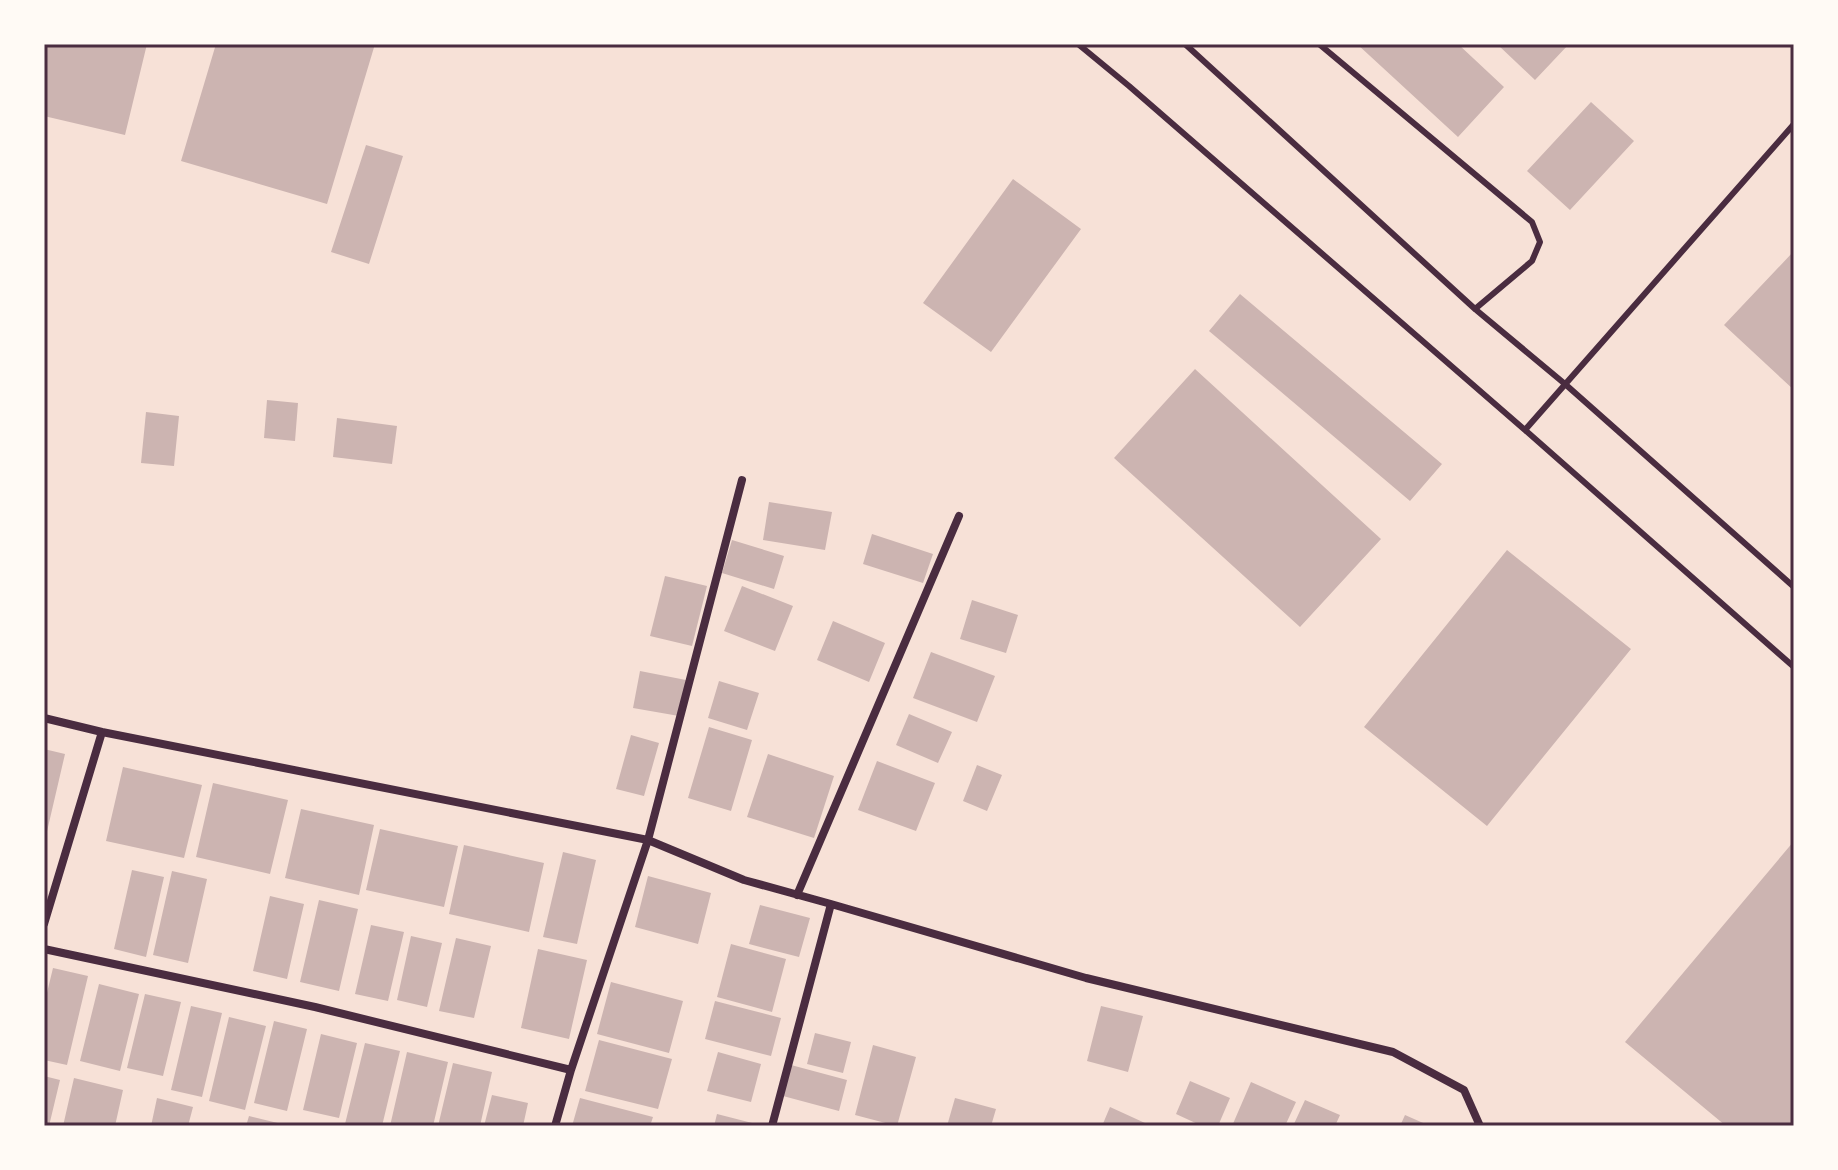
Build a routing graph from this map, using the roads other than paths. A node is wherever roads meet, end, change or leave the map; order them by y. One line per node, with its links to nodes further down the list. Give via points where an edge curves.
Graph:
1 (1078, 44): 7 (lane)
2 (1185, 44): 5 (lane)
3 (1319, 44): 5 (lane, via 1532,222 1540,242 1532,261)
4 (1794, 124): 6 (lane)
5 (1475, 309): 6 (lane)
6 (1565, 384): 7 (lane); 10 (lane)
7 (1525, 430): 11 (lane)
8 (742, 480): 14 (street)
9 (959, 516): 15 (street)
10 (1794, 587)
11 (1794, 667)
12 (44, 718): 13 (street)
13 (102, 732): 14 (street); 17 (street)
14 (648, 840): 15 (street, via 744,880); 19 (street)
15 (797, 895): 16 (street)
16 (831, 904): 21 (street); 22 (street, via 1086,978 1393,1052 1464,1090)
17 (44, 924)
18 (44, 949): 19 (street, via 315,1007)
19 (571, 1070): 20 (street)
20 (555, 1126)
21 (772, 1126)
22 (1480, 1126)

